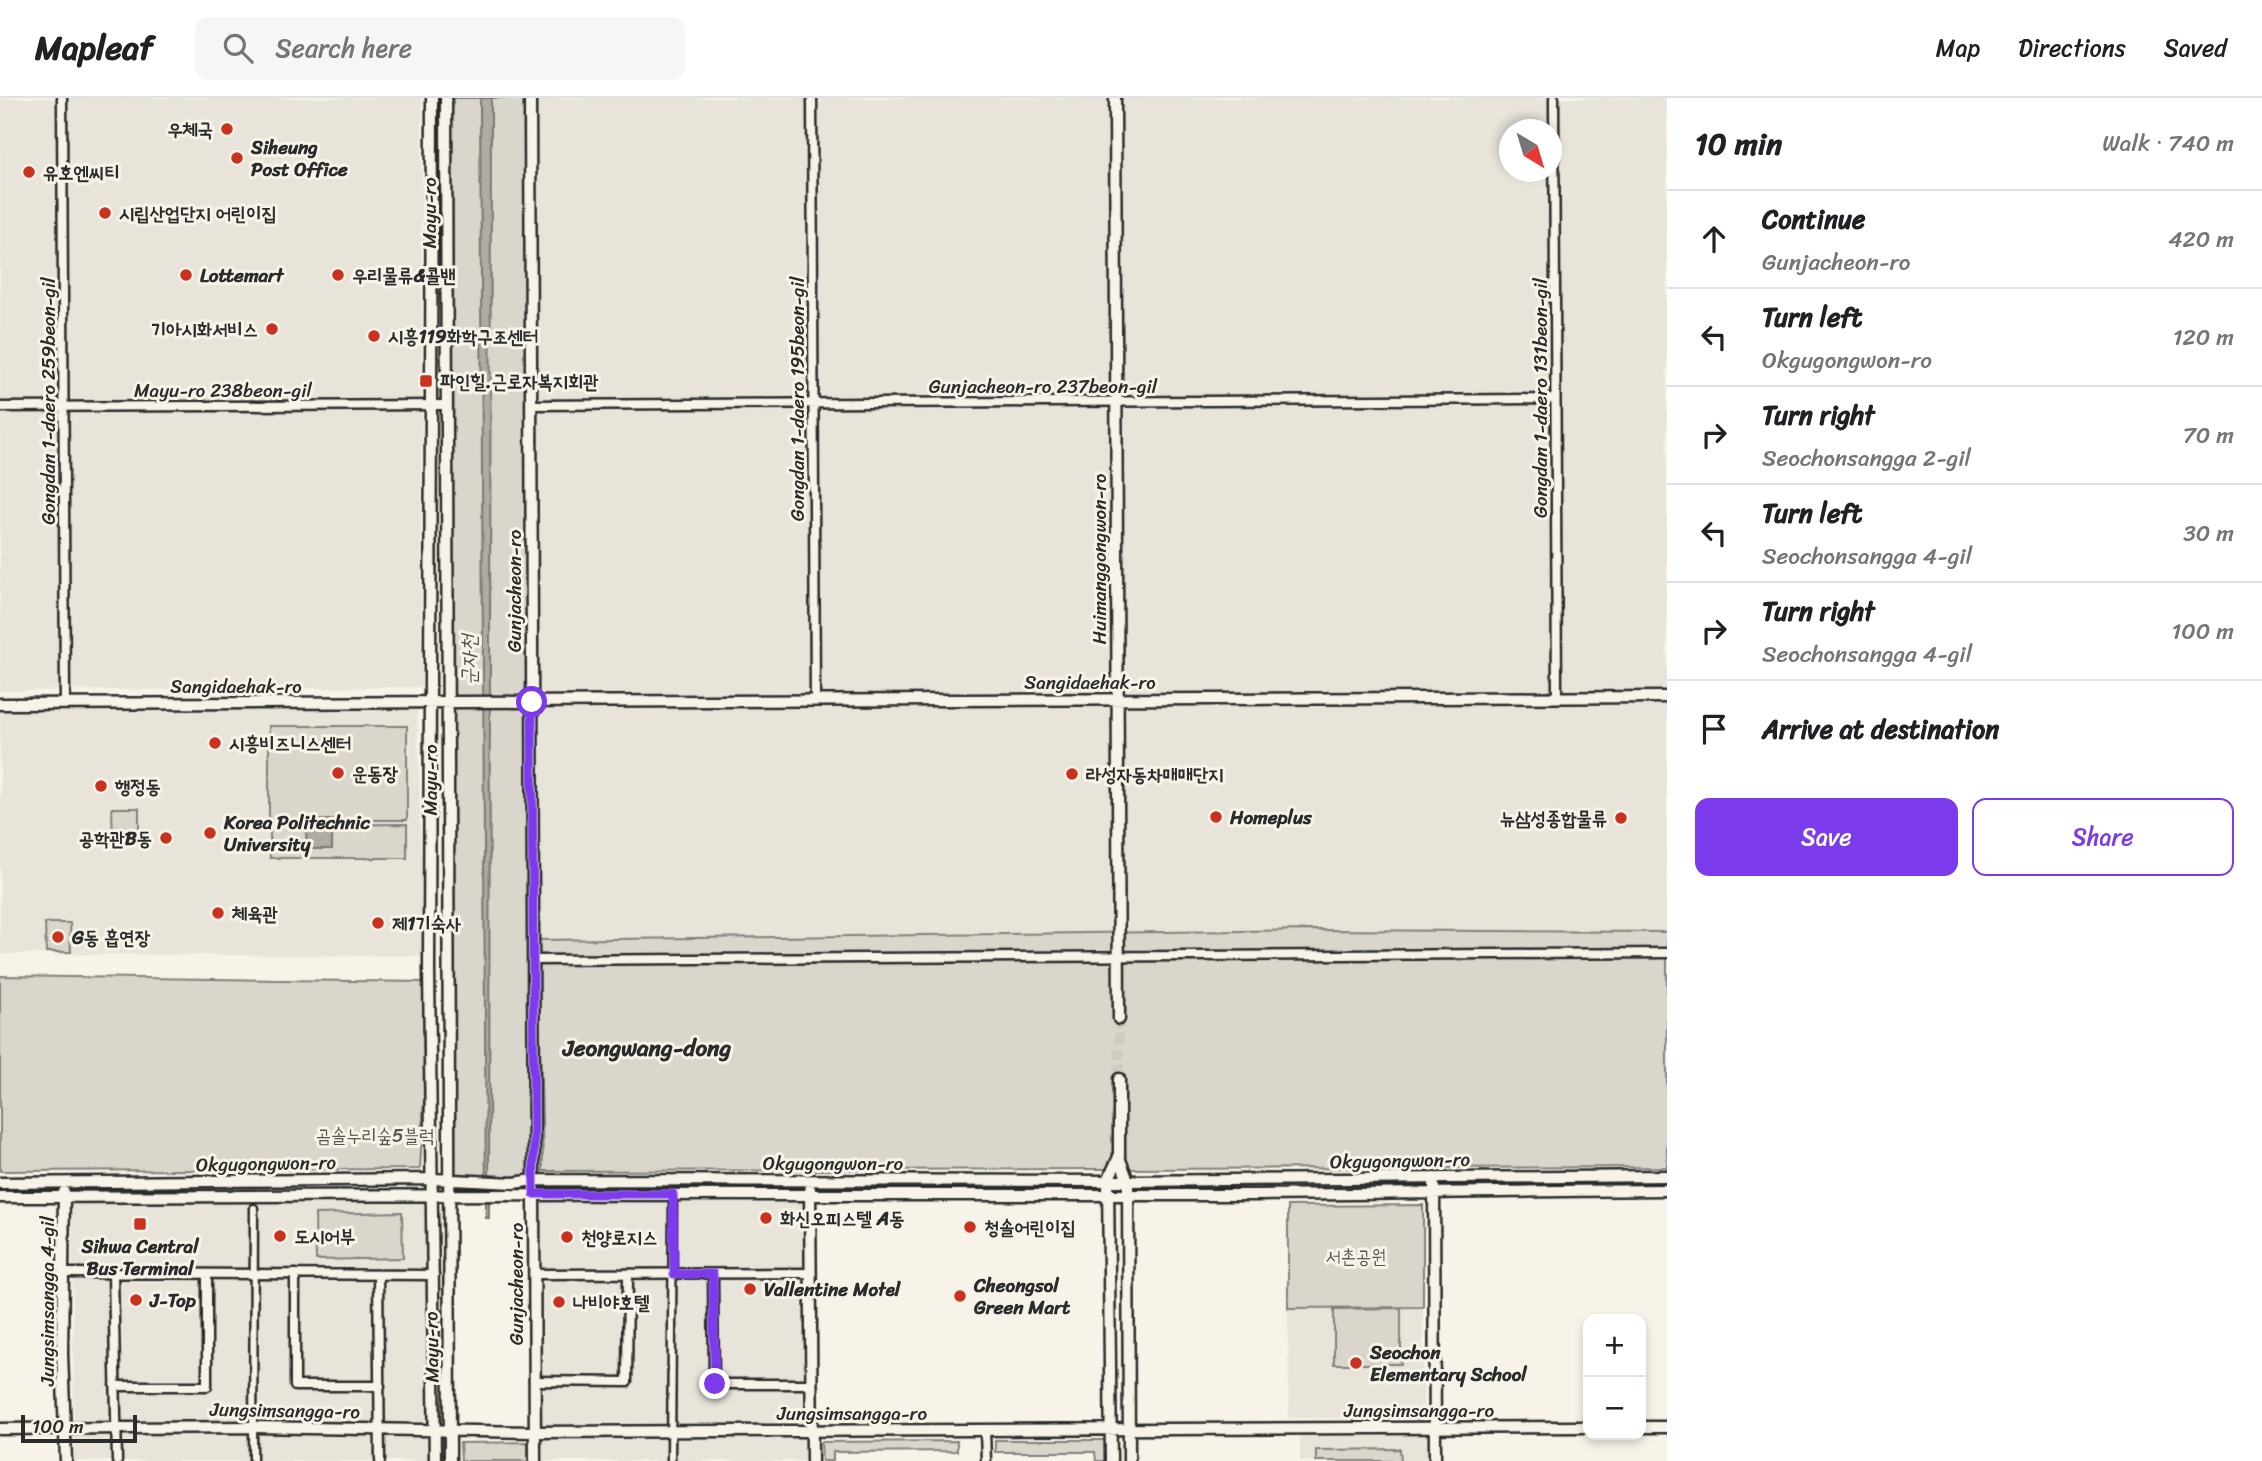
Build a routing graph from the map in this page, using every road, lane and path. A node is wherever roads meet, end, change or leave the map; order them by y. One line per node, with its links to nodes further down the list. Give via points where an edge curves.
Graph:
1 (62, 98): 15 (street, Gongdan 1-daero 259beon-gil)
2 (432, 98): 11 (street, Mayu-ro)
3 (446, 98): 12 (street, Mayu-ro)
4 (530, 98): 13 (street, Gunjacheon-ro)
5 (812, 98): 10 (street, Gongdan 1-daero 195beon-gil)
6 (1115, 98): 9 (street, Huimanggongwon-ro)
7 (1554, 98): 8 (street, Gongdan 1-daero 131beon-gil)
8 (1555, 399): 9 (street, Gunjacheon-ro 237beon-gil); 17 (street, Gongdan 1-daero 131beon-gil)
9 (1116, 401): 10 (street, Gunjacheon-ro 237beon-gil); 18 (street, Huimanggongwon-ro)
10 (813, 403): 13 (street, Gunjacheon-ro 237beon-gil); 19 (street, Gongdan 1-daero 195beon-gil)
11 (431, 405): 12 (street, Mayu-ro 238beon-gil); 15 (street, Mayu-ro 238beon-gil); 20 (street, Mayu-ro)
12 (446, 405): 21 (street, Mayu-ro)
13 (531, 405): 22 (street, Gunjacheon-ro)
14 (0, 407): 15 (street, Mayu-ro 238beon-gil)
15 (64, 407): 24 (street, Gongdan 1-daero 259beon-gil)
16 (1667, 697): 17 (street, Sangidaehak-ro)
17 (1557, 698): 18 (street, Sangidaehak-ro)
18 (1118, 699): 19 (street, Sangidaehak-ro); 26 (street, Huimanggongwon-ro)
19 (814, 701): 22 (street, Sangidaehak-ro)
20 (430, 702): 21 (street, Sangidaehak-ro); 24 (street, Sangidaehak-ro); 33 (street, Mayu-ro)
21 (447, 702): 22 (street, Sangidaehak-ro); 34 (street, Mayu-ro)
22 (532, 702): 27 (street, Gunjacheon-ro)
23 (0, 704): 24 (street, Sangidaehak-ro)
24 (65, 704)
25 (1667, 953): 26 (street)
26 (1118, 956): 27 (street); 28 (street, Huimanggongwon-ro)
27 (533, 960): 37 (street, Gunjacheon-ro)
28 (1119, 1019)
29 (1119, 1079): 30 (street)
30 (1119, 1157): 36 (street); 38 (street)
31 (1667, 1176): 32 (street, Okgugongwon-ro)
32 (1434, 1178): 38 (street, Okgugongwon-ro); 42 (street)
33 (433, 1179): 34 (street, Okgugongwon-ro); 40 (street, Okgugongwon-ro); 43 (street, Mayu-ro)
34 (449, 1179): 37 (street, Okgugongwon-ro); 44 (street, Mayu-ro)
35 (811, 1180): 36 (street, Okgugongwon-ro); 37 (street, Okgugongwon-ro); 47 (street)
36 (1108, 1180): 38 (street, Okgugongwon-ro); 48 (street)
37 (534, 1181): 45 (street, Gunjacheon-ro)
38 (1128, 1181): 49 (street)
39 (0, 1183): 40 (street, Okgugongwon-ro)
40 (64, 1183): 51 (street, Jungsimsangga 4-gil)
41 (1667, 1190): 42 (street, Okgugongwon-ro)
42 (1434, 1191): 49 (street, Okgugongwon-ro); 75 (street)
43 (434, 1194): 44 (street, Okgugongwon-ro); 51 (street, Okgugongwon-ro); 64 (street, Mayu-ro)
44 (449, 1194): 45 (street, Okgugongwon-ro); 84 (street, Mayu-ro)
45 (534, 1194): 46 (street, Okgugongwon-ro); 59 (street, Gunjacheon-ro)
46 (673, 1194): 47 (street, Okgugongwon-ro); 61 (street)
47 (810, 1195): 48 (street, Okgugongwon-ro); 54 (street)
48 (1108, 1195): 49 (street, Okgugongwon-ro); 79 (street)
49 (1128, 1195): 80 (street)
50 (0, 1196): 51 (street, Okgugongwon-ro)
51 (64, 1196): 53 (street, Jungsimsangga 4-gil)
52 (254, 1208): 57 (street)
53 (65, 1273): 55 (street); 74 (street, Jungsimsangga 4-gil)
54 (811, 1273): 62 (street); 66 (street)
55 (113, 1274): 56 (street); 67 (street)
56 (207, 1274): 57 (street); 67 (street, via 207,1386)
57 (254, 1274): 58 (street); 70 (street)
58 (295, 1274): 63 (street); 68 (street, via 295,1386)
59 (534, 1274): 60 (street); 65 (street, Gunjacheon-ro)
60 (628, 1274): 61 (street); 65 (street, via 627,1382)
61 (674, 1274): 62 (street); 82 (street)
62 (713, 1274): 66 (street, via 715,1384)
63 (377, 1275): 64 (street); 68 (street)
64 (434, 1275): 78 (street, Mayu-ro)
65 (534, 1381): 85 (street, Gunjacheon-ro)
66 (811, 1384): 83 (street)
67 (115, 1386): 69 (street)
68 (380, 1386): 77 (street)
69 (116, 1427): 70 (street, Jungsimsangga-ro); 74 (street, Jungsimsangga-ro); 87 (street)
70 (253, 1427): 77 (street, Jungsimsangga-ro); 88 (street)
71 (1583, 1427): 75 (street, Jungsimsangga-ro)
72 (1646, 1427): 73 (street)
73 (1667, 1427)
74 (65, 1428): 76 (street, Jungsimsangga-ro); 86 (street, Jungsimsangga 4-gil)
75 (1435, 1428): 80 (street, Jungsimsangga-ro); 98 (street)
76 (0, 1429)
77 (381, 1429): 78 (street, Jungsimsangga-ro); 89 (street)
78 (435, 1429): 84 (street, Jungsimsangga-ro); 90 (street, Mayu-ro)
79 (1111, 1429): 80 (street, Jungsimsangga-ro); 81 (street, Jungsimsangga-ro); 96 (street)
80 (1129, 1429): 97 (street)
81 (985, 1430): 83 (street, Jungsimsangga-ro); 95 (street)
82 (671, 1431): 83 (street, Jungsimsangga-ro); 85 (street, Jungsimsangga-ro); 93 (street)
83 (812, 1431): 94 (street)
84 (450, 1432): 85 (street, Jungsimsangga-ro); 91 (street, Mayu-ro)
85 (534, 1432): 92 (street, Gunjacheon-ro)
86 (66, 1461)
87 (117, 1461)
88 (253, 1461)
89 (380, 1461)
90 (435, 1461)
91 (450, 1461)
92 (535, 1461)
93 (671, 1461)
94 (812, 1461)
95 (986, 1461)
96 (1111, 1461)
97 (1129, 1461)
98 (1435, 1461)

